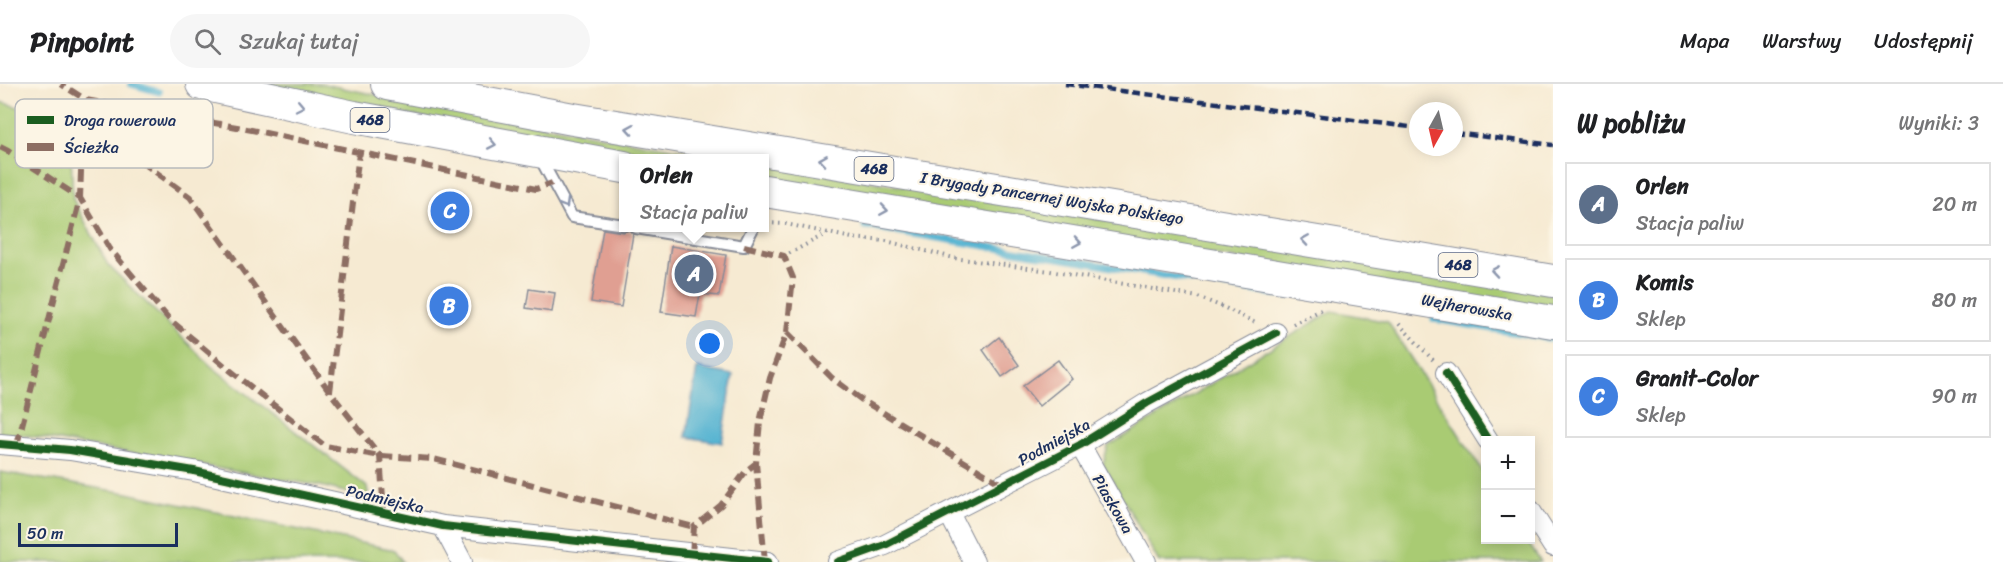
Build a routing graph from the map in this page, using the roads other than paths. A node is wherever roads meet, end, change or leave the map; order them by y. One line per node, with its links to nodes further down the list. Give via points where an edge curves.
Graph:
1 (202, 84): 3 (main road, 468, one-way to 3)
2 (387, 84): 9 (main road, I Brygady Pancernej Wojska Polskiego / 468, one-way to 2, via 573,119)
3 (538, 153): 4 (main road, 468); 6 (lane, one-way to 6, via 572,217)
4 (619, 166)
5 (769, 195): 10 (main road, Wejherowska / 468, one-way to 10, via 1387,305)
6 (619, 224)
7 (660, 232): 8 (lane, via 744,246)
8 (751, 232)
9 (1553, 281)
10 (1553, 322)
11 (1276, 333): 15 (street, Podmiejska, via 1147,403)
12 (1446, 373): 13 (street)
13 (1485, 436)
14 (0, 444): 18 (street, Podmiejska, via 70,450 194,471)
15 (1080, 446): 16 (street, Podmiejska); 24 (street, Piaskowa)
16 (949, 513): 22 (street, Podmiejska, via 885,545); 23 (street)
17 (1535, 518): 19 (street)
18 (443, 526): 20 (street); 21 (street, Podmiejska)
19 (1553, 546)
20 (462, 562)
21 (768, 562)
22 (838, 562)
23 (974, 562)
24 (1146, 562)

